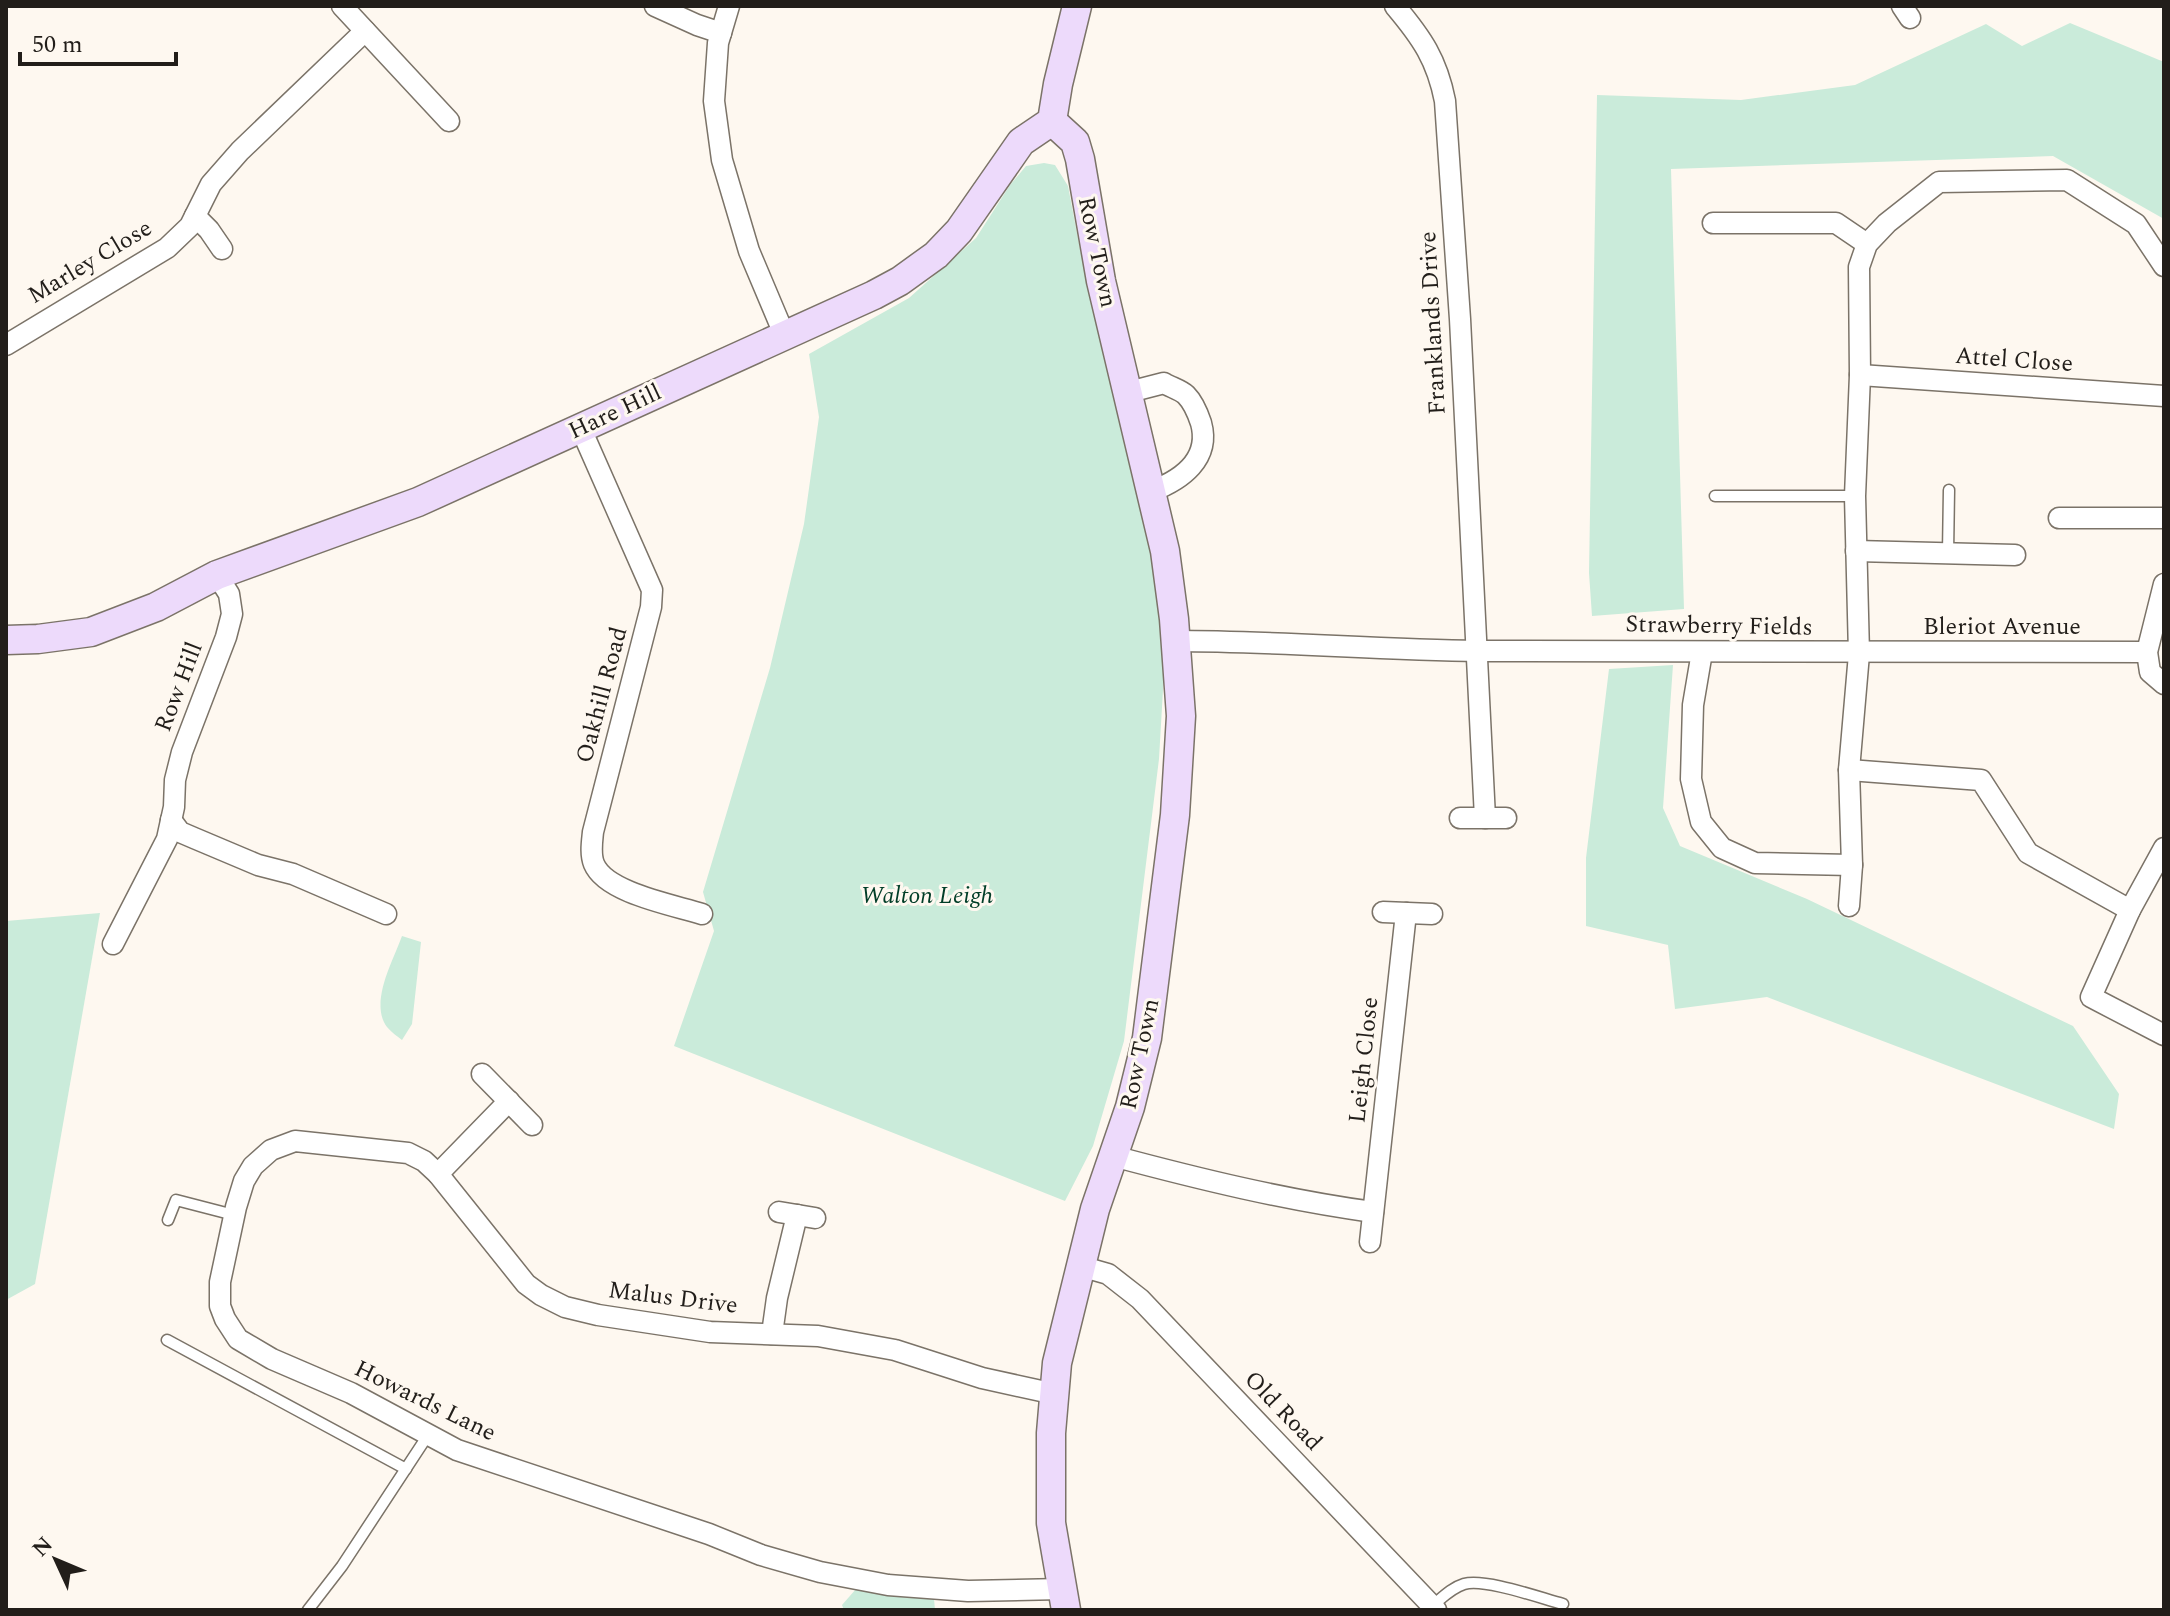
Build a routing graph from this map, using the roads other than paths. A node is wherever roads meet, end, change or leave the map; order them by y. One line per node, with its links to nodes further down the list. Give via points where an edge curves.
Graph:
1 (342, 6): 6 (street)
2 (655, 6): 7 (street)
3 (729, 6): 7 (street)
4 (1077, 6): 9 (street)
5 (1395, 6): 34 (street, Franklands Drive, via 1421,36 1439,72 1445,101)
6 (365, 31): 8 (street); 10 (street, Marley Close, via 240,151 211,184)
7 (721, 33): 15 (street, via 714,101 722,160 749,251)
8 (449, 121)
9 (1052, 121): 15 (street, Hare Hill, via 1021,142 936,255 874,295); 18 (street, Row Town, via 1078,151 1101,281)
10 (195, 216): 13 (street); 16 (street, Marley Close, via 167,248)
11 (1713, 223): 12 (street, via 1836,223)
12 (1867, 244): 14 (street, via 1939,182 2067,180 2136,224); 17 (street, via 1859,267)
13 (222, 249)
14 (2164, 266)
15 (784, 334): 20 (street, Hare Hill)
16 (6, 345)
17 (1860, 375): 19 (street, Attel Close); 24 (street)
18 (1129, 392): 22 (street, Row Town); 22 (street, via 1164,383 1185,394 1204,434 1190,469)
19 (2164, 396)
20 (581, 429): 30 (street, Hare Hill, via 418,502); 51 (street, Oakhill Road, via 652,590 593,832 594,863 616,886)
21 (1949, 490): 28 (lane)
22 (1152, 491): 33 (street, Row Town)
23 (1715, 496): 24 (lane)
24 (1855, 496): 27 (street)
25 (2059, 518): 26 (street)
26 (2164, 518)
27 (1856, 551): 28 (street); 37 (street)
28 (1948, 553): 29 (street)
29 (2015, 555)
30 (217, 575): 32 (street, Hare Hill, via 156,607 91,632); 43 (street, Row Hill, via 229,594 232,614 182,752)
31 (2164, 584): 36 (street)
32 (6, 640)
33 (1175, 641): 34 (street); 58 (street, Row Town, via 1181,716 1178,782 1156,975 1147,1038)
34 (1476, 651): 35 (street, Strawberry Fields); 41 (street, Franklands Drive)
35 (1702, 652): 37 (street, Strawberry Fields); 45 (street, via 1693,705 1691,779 1701,822 1722,848 1755,863)
36 (2147, 652): 37 (street, Bleriot Avenue); 38 (street, via 2150,672)
37 (1859, 654): 39 (street)
38 (2164, 684)
39 (1849, 770): 45 (street); 47 (street, via 1981,780 2028,853)
40 (1460, 818): 41 (street)
41 (1485, 818): 42 (street)
42 (1506, 818)
43 (171, 820): 50 (street, via 180,832); 53 (street, Row Hill, via 148,880)
44 (2164, 848): 47 (street)
45 (1852, 865): 46 (street)
46 (1849, 906)
47 (2130, 910): 54 (street, via 2091,997)
48 (1383, 912): 49 (street)
49 (1406, 913): 52 (street); 60 (street, Leigh Close)
50 (386, 914)
51 (702, 914)
52 (1432, 914)
53 (113, 944)
54 (2164, 1035)
55 (482, 1074): 56 (street)
56 (509, 1101): 57 (street); 59 (street)
57 (532, 1125)
58 (1113, 1156): 60 (street, via 1300,1202); 65 (street, Row Town)
59 (438, 1174): 61 (street, Howards Lane, via 408,1153 295,1141 271,1150 253,1166); 66 (street, Malus Drive, via 526,1284 565,1307 710,1332)
60 (1373, 1212): 64 (street, Leigh Close)
61 (234, 1215): 63 (lane, via 176,1200); 69 (street, Howards Lane, via 220,1306 238,1339)
62 (797, 1215): 66 (street)
63 (168, 1220)
64 (1370, 1242)
65 (1080, 1266): 68 (street, Row Town); 73 (street, Old Road, via 1108,1274 1140,1299)
66 (772, 1334): 68 (street, Malus Drive, via 895,1350)
67 (167, 1340): 70 (lane)
68 (1055, 1394): 71 (street, Row Town, via 1051,1523)
69 (428, 1435): 70 (lane); 71 (street, Howards Lane, via 457,1450 820,1572 888,1585)
70 (406, 1469): 74 (lane)
71 (1064, 1600)
72 (1563, 1604): 73 (lane, via 1466,1583)
73 (1434, 1608)
74 (308, 1610)

